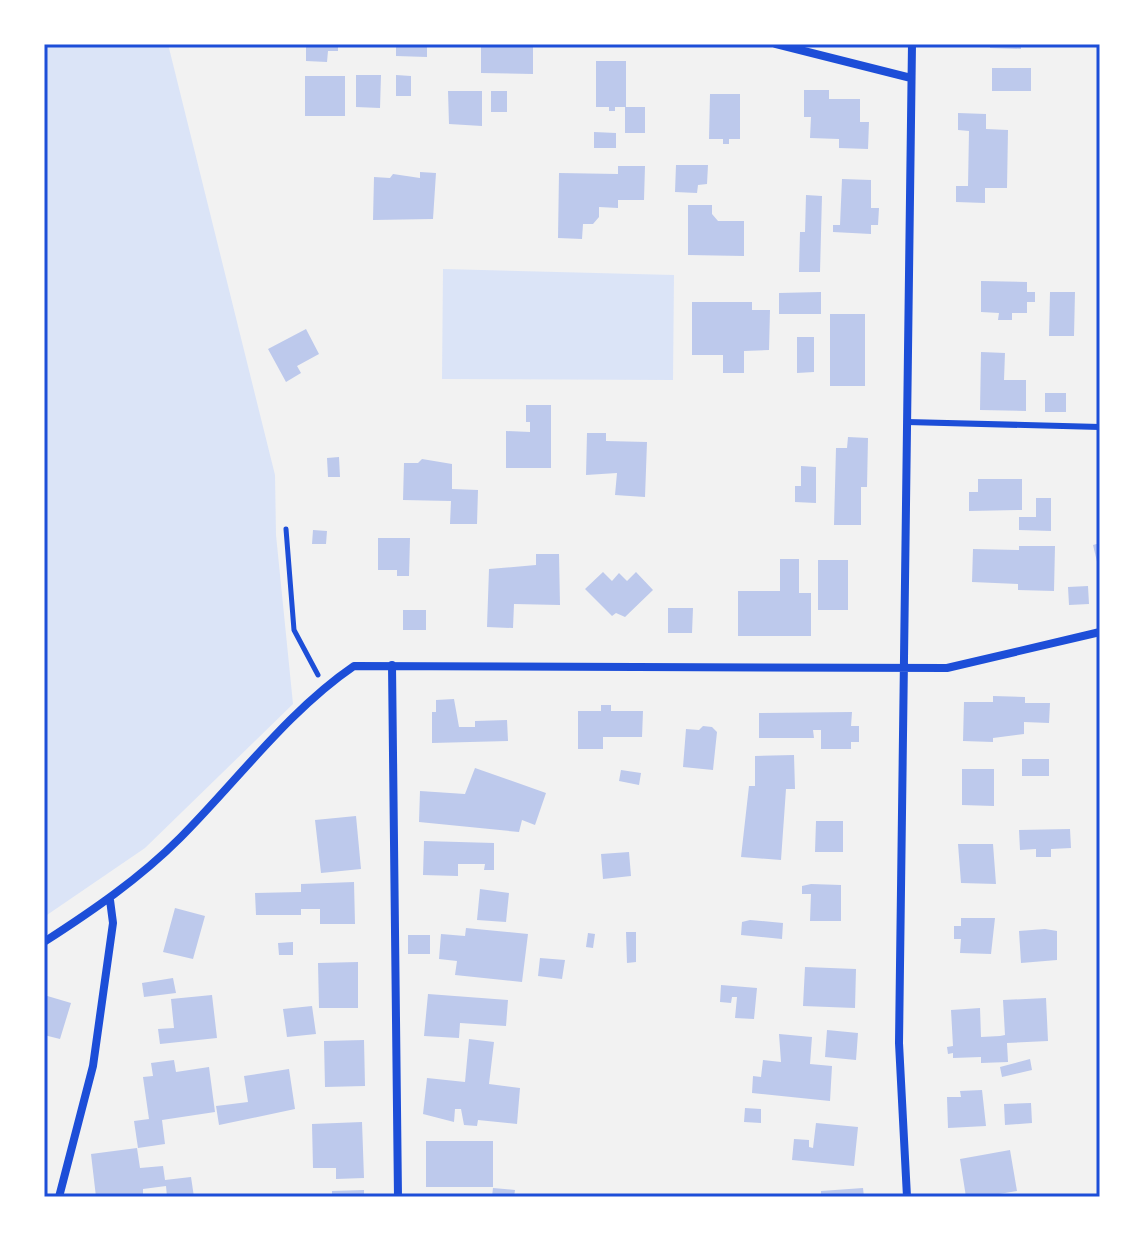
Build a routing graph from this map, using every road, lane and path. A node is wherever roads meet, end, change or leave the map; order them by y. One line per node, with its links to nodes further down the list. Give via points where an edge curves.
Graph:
1 (776, 44): 3 (street)
2 (912, 44): 3 (street)
3 (911, 78): 4 (street)
4 (907, 422): 5 (lane); 9 (street)
5 (1100, 427)
6 (286, 529): 10 (path, via 294,630)
7 (1100, 632): 9 (street, via 947,668)
8 (392, 665): 9 (street); 10 (street, via 354,666); 14 (street)
9 (904, 667): 15 (street, via 899,1043)
10 (325, 686): 11 (street, via 177,841)
11 (110, 900): 12 (street); 13 (street, via 113,923 93,1066)
12 (44, 942)
13 (59, 1197)
14 (398, 1197)
15 (907, 1197)

